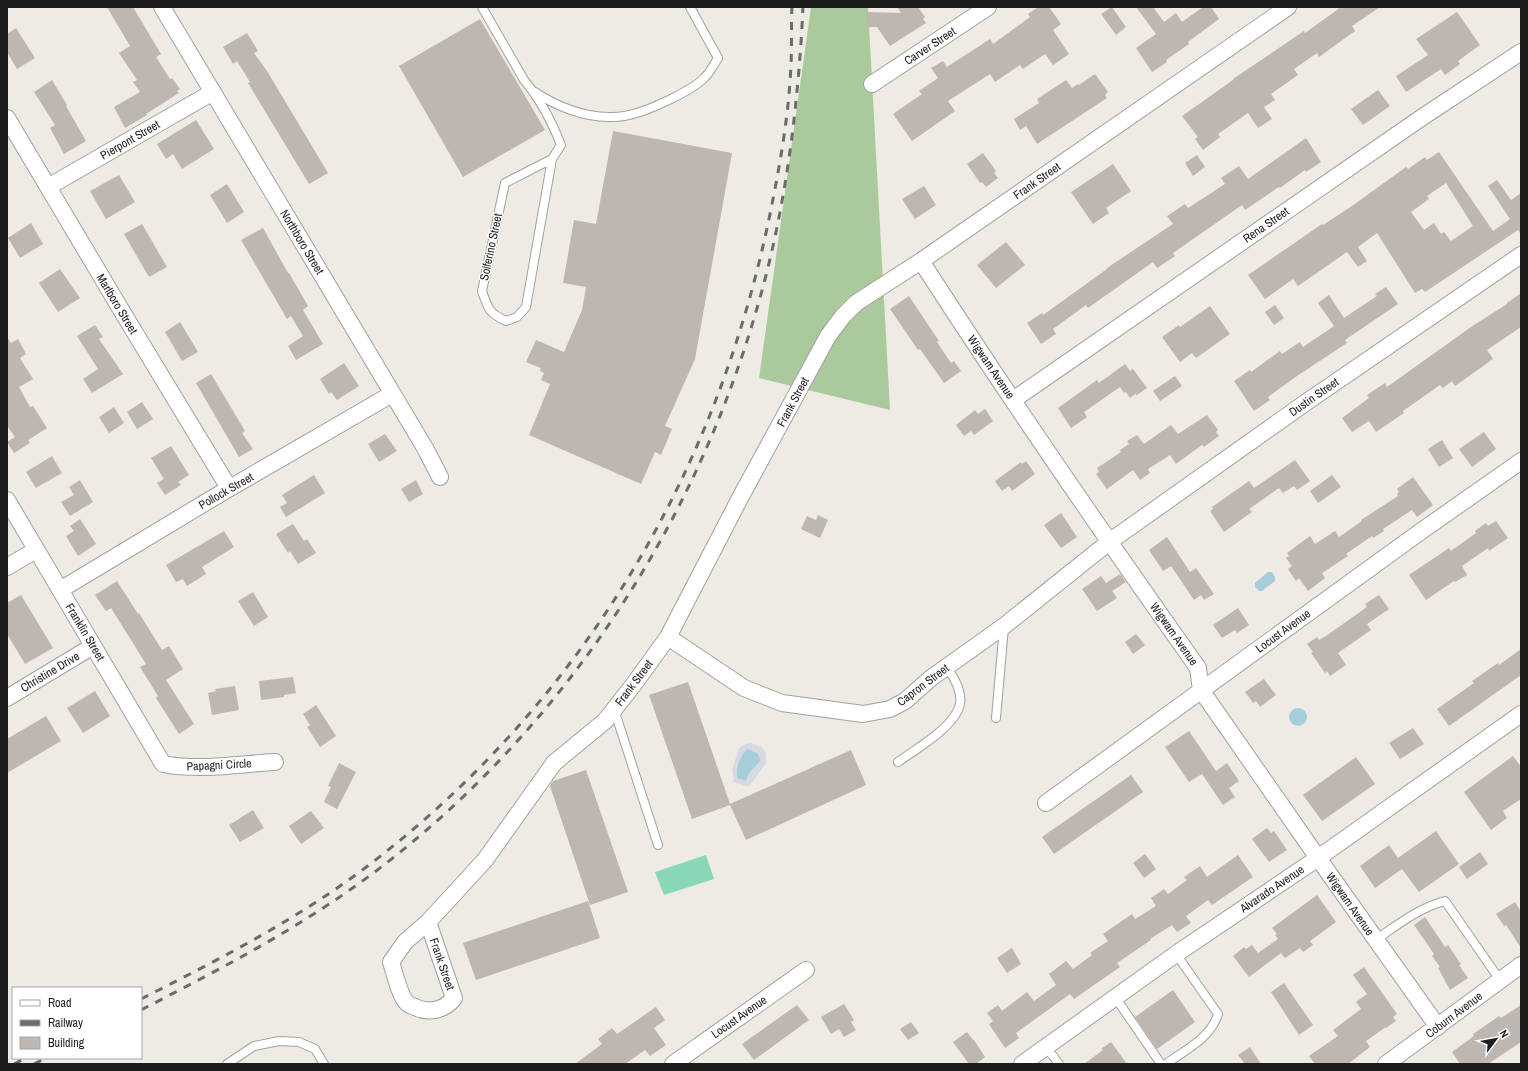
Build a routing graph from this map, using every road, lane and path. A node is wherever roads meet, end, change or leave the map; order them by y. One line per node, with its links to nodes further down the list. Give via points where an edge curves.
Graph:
1 (162, 7): 9 (street, Northboro Street)
2 (482, 7): 8 (lane, Solferino Street)
3 (690, 7): 8 (lane, via 718,58 704,78 680,95 632,114 610,118 568,108 551,102)
4 (988, 7): 7 (street, Carver Street)
5 (1288, 7): 14 (street, Frank Street)
6 (1521, 52): 16 (street, Rena Street, via 1418,120)
7 (872, 84)
8 (533, 91): 11 (lane, Solferino Street, via 561,145)
9 (213, 92): 12 (street, Pierpont Street); 15 (street, Northboro Street)
10 (7, 118): 12 (street, Marlboro Street)
11 (552, 159): 11 (lane, Solferino Street, via 526,307 517,317 506,321 494,316 482,291 505,183)
12 (48, 187): 19 (street, Marlboro Street)
13 (1521, 255): 21 (street, Dustin Street)
14 (921, 261): 16 (street, Wigwam Avenue); 26 (street, Frank Street, via 856,304 828,336)
15 (392, 394): 18 (street, Northboro Street); 19 (street, Pollock Street)
16 (1013, 400): 21 (street, Wigwam Avenue)
17 (1521, 461): 29 (street, Locust Avenue)
18 (440, 477)
19 (229, 488): 24 (street, Pollock Street)
20 (7, 500): 22 (street, Franklin Street)
21 (1109, 542): 25 (street, Capron Street); 29 (street, Wigwam Avenue, via 1198,668)
22 (36, 550): 23 (street); 24 (street, Franklin Street)
23 (7, 567)
24 (60, 590): 27 (street, Franklin Street)
25 (1004, 626): 28 (street, Capron Street); 33 (lane)
26 (668, 637): 28 (street, Capron Street, via 744,688 789,704 852,713 868,714 890,709 905,701); 31 (street, Frank Street)
27 (94, 646): 30 (street, Christine Drive); 36 (street, Franklin Street)
28 (946, 667): 35 (lane, via 955,678 960,695 959,709 942,730)
29 (1201, 690): 37 (street, Locust Avenue); 39 (street, Wigwam Avenue)
30 (7, 698)
31 (614, 709): 38 (lane); 40 (street, Frank Street, via 605,721 554,763 484,860)
32 (1521, 714): 39 (street, Alvarado Avenue)
33 (996, 718)
34 (275, 762): 36 (street, Papagni Circle, via 193,767)
35 (898, 762)
36 (163, 764)
37 (1046, 803)
38 (658, 845)
39 (1318, 858): 41 (street, Wigwam Avenue); 42 (street, Alvarado Avenue)
40 (428, 922): 40 (street, Frank Street, via 454,998 438,1010 422,1011 407,1003 397,983 391,962 405,942)
41 (1375, 940): 45 (lane, via 1420,910 1445,901); 47 (street, Wigwam Avenue)
42 (1176, 954): 46 (street, Alvarado Avenue); 55 (lane, via 1218,1014 1216,1022 1206,1035)
43 (1521, 965): 45 (street, Coburn Avenue)
44 (806, 970): 51 (street, Locust Avenue)
45 (1500, 980): 47 (street, Coburn Avenue)
46 (1115, 997): 48 (street, Alvarado Avenue); 54 (lane)
47 (1438, 1027): 56 (street, Coburn Avenue)
48 (1046, 1047): 52 (street, Alvarado Avenue); 53 (lane)
49 (227, 1064): 50 (lane, via 254,1046 279,1042 298,1042 315,1049)
50 (324, 1064)
51 (673, 1064)
52 (1022, 1064)
53 (1059, 1064)
54 (1161, 1064)
55 (1166, 1064)
56 (1386, 1064)

